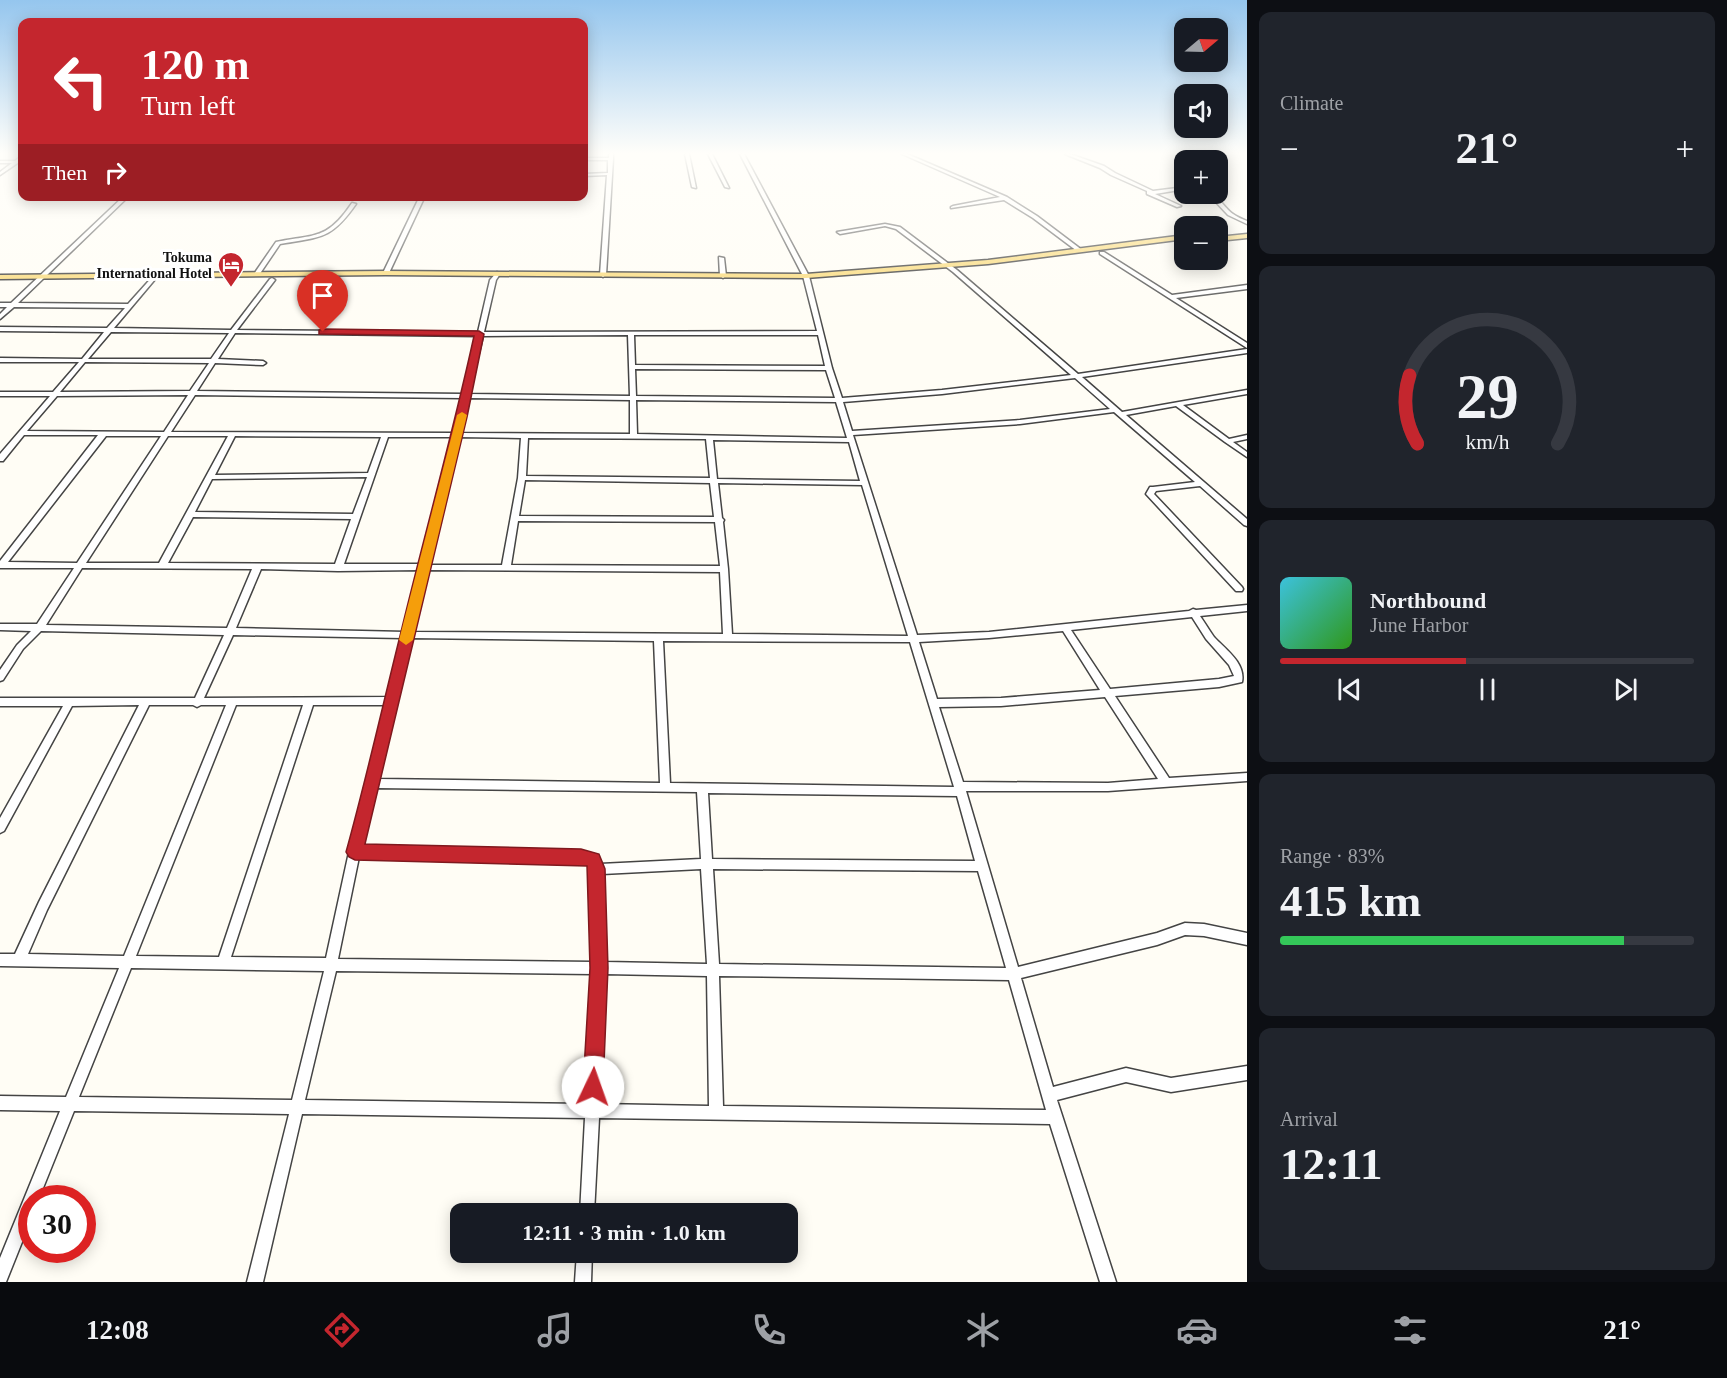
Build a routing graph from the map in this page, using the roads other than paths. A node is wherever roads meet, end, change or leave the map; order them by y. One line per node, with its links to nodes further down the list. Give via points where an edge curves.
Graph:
1 (109, 214): 26 (street)
2 (348, 214): 21 (street, via 328,233 278,243)
3 (414, 214): 20 (street)
4 (607, 214): 22 (street)
5 (773, 214): 28 (street)
6 (1030, 214): 16 (street)
7 (1230, 214): 8 (street)
8 (1247, 223)
9 (1247, 231): 11 (main road)
10 (840, 232): 19 (street, via 894,226)
11 (1228, 233)
12 (1247, 236): 14 (main road)
13 (1174, 238): 16 (main road)
14 (1228, 238)
15 (1174, 244): 17 (main road)
16 (1079, 250): 19 (main road)
17 (1102, 253): 19 (main road); 31 (street)
18 (721, 258): 24 (street)
19 (952, 269): 28 (main road); 50 (street)
20 (386, 273): 21 (main road); 27 (main road)
21 (257, 274): 23 (main road)
22 (603, 275): 24 (main road); 27 (main road)
23 (158, 276): 26 (main road); 29 (main road); 34 (street)
24 (723, 276): 28 (main road)
25 (0, 277): 26 (main road)
26 (43, 277): 33 (street)
27 (495, 277): 28 (main road); 29 (main road); 41 (street)
28 (807, 279): 40 (street)
29 (272, 280): 38 (street)
30 (1247, 287): 31 (street)
31 (1172, 297): 42 (street)
32 (0, 305): 33 (street)
33 (14, 305): 34 (street); 35 (street)
34 (131, 306): 37 (street)
35 (0, 317)
36 (0, 329): 37 (street)
37 (109, 330): 38 (street); 45 (street)
38 (233, 331): 41 (street); 46 (street)
39 (631, 333): 40 (street); 41 (street); 48 (street)
40 (819, 333): 49 (street)
41 (479, 334): 55 (street)
42 (1247, 346)
43 (1247, 351): 50 (street)
44 (0, 360): 45 (street)
45 (83, 361): 46 (street); 54 (street)
46 (214, 361): 47 (street); 52 (street)
47 (263, 363)
48 (632, 367): 49 (street); 56 (street)
49 (829, 368): 57 (street)
50 (1077, 377): 57 (street); 59 (street)
51 (1247, 392): 58 (street)
52 (192, 393): 54 (street); 55 (street); 62 (street)
53 (0, 394): 54 (street)
54 (55, 394): 60 (street)
55 (466, 396): 56 (street); 65 (street)
56 (633, 398): 57 (street); 67 (street)
57 (840, 400): 68 (street)
58 (1177, 404): 59 (street); 71 (street)
59 (1117, 412): 68 (street); 79 (street)
60 (22, 433): 61 (street); 73 (street)
61 (104, 433): 62 (street); 87 (street)
62 (166, 434): 63 (street); 85 (street)
63 (233, 434): 64 (street); 75 (street)
64 (385, 436): 65 (street); 74 (street)
65 (457, 436): 66 (street); 90 (street)
66 (525, 436): 67 (street); 76 (street)
67 (634, 436): 70 (street)
68 (850, 436): 70 (street); 78 (street)
69 (1247, 437): 71 (street)
70 (709, 438): 77 (street)
71 (1227, 441): 72 (street)
72 (1247, 455)
73 (0, 459)
74 (372, 475): 75 (street); 81 (street)
75 (210, 477): 80 (street)
76 (522, 478): 77 (street); 82 (street)
77 (716, 480): 78 (street); 83 (street)
78 (863, 483): 103 (street)
79 (1202, 484): 84 (street); 93 (street, via 1161,487 1150,494)
80 (190, 514): 81 (street); 86 (street)
81 (356, 517): 89 (street)
82 (515, 518): 83 (street); 91 (street)
83 (720, 520): 92 (street)
84 (1247, 523)
85 (81, 563): 86 (street); 87 (street); 98 (street)
86 (162, 566): 88 (street)
87 (2, 567)
88 (257, 568): 89 (street); 99 (street)
89 (338, 568): 90 (street)
90 (424, 568): 91 (street); 100 (street)
91 (506, 568): 92 (street)
92 (724, 569): 102 (street)
93 (1239, 589)
94 (1247, 608): 95 (street)
95 (1194, 612): 97 (street); 105 (street, via 1232,662 1239,678)
96 (0, 627): 98 (street)
97 (1065, 627): 103 (street); 105 (street)
98 (39, 628): 99 (street); 104 (street, via 20,647)
99 (231, 630): 100 (street); 112 (street)
100 (407, 635): 101 (street); 108 (street)
101 (658, 638): 102 (street); 117 (street)
102 (728, 638): 103 (street)
103 (912, 639): 113 (street)
104 (0, 677)
105 (1106, 692): 113 (street, via 1001,702); 116 (street)
106 (70, 701): 109 (street); 110 (street); 120 (street)
107 (309, 701): 108 (street); 111 (street); 129 (street)
108 (393, 701): 115 (street)
109 (0, 702)
110 (146, 702): 112 (street); 127 (street)
111 (232, 702): 112 (street); 128 (street)
112 (197, 703)
113 (933, 703): 119 (street)
114 (1247, 777): 116 (street)
115 (374, 783): 117 (street); 121 (street)
116 (1166, 783): 119 (street)
117 (665, 788): 118 (street)
118 (702, 788): 119 (street); 122 (street)
119 (960, 789): 123 (street)
120 (0, 828)
121 (355, 852): 124 (street, via 581,856 593,860); 130 (street)
122 (707, 864): 123 (street); 124 (street); 132 (street)
123 (982, 866): 133 (street)
124 (596, 869): 131 (street)
125 (1247, 939): 133 (street, via 1185,929)
126 (0, 960): 127 (street)
127 (18, 960): 128 (street)
128 (128, 962): 129 (street); 137 (street)
129 (223, 964): 130 (street)
130 (330, 965): 131 (street); 138 (street)
131 (599, 968): 132 (street); 139 (street)
132 (714, 970): 133 (street); 140 (street)
133 (1014, 975): 135 (street)
134 (1247, 1073): 135 (street, via 1171,1085 1126,1075)
135 (1049, 1095): 141 (street)
136 (0, 1103): 137 (street)
137 (68, 1104): 138 (street); 144 (street)
138 (297, 1108): 139 (street); 145 (street)
139 (592, 1111): 140 (street); 142 (street)
140 (716, 1113): 141 (street)
141 (1055, 1117): 147 (street)
142 (588, 1203)
143 (584, 1263): 146 (street)
144 (0, 1277)
145 (255, 1282)
146 (583, 1282)
147 (1108, 1282)

